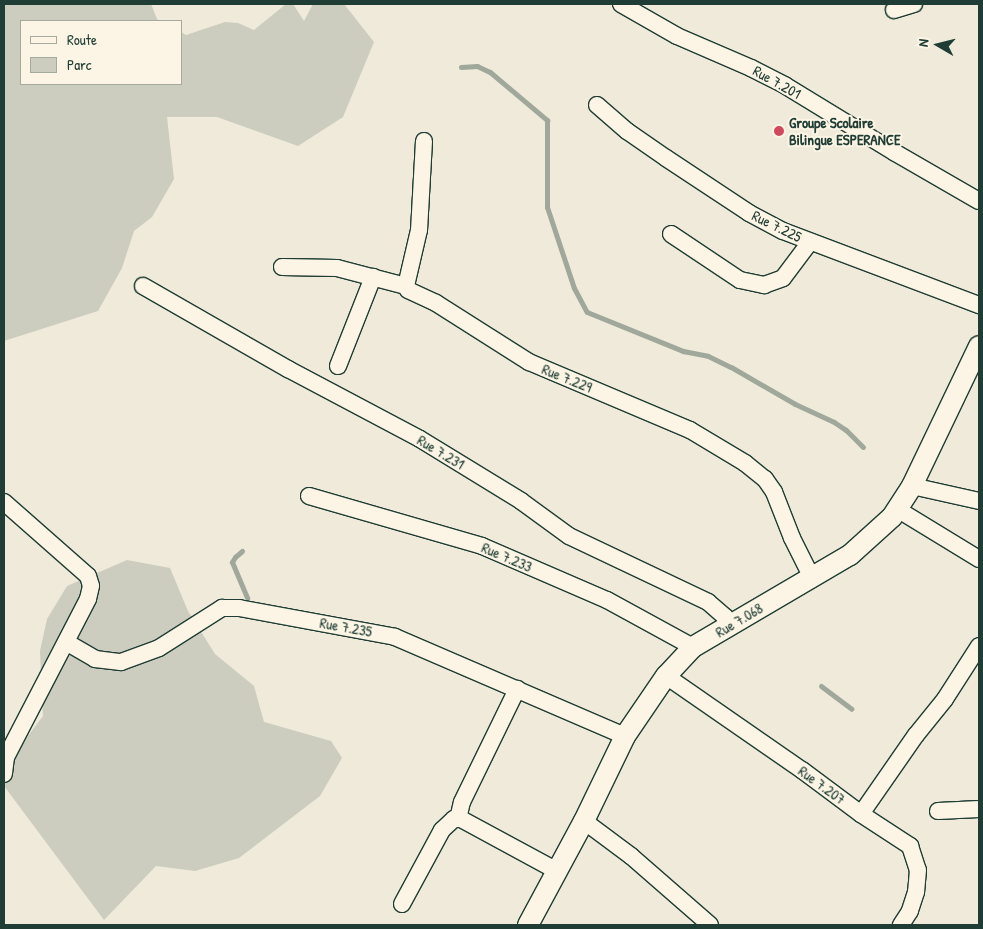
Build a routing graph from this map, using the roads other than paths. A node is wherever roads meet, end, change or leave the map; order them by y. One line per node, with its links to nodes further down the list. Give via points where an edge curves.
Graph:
1 (621, 4): 6 (street, Rue 7.201, via 677,36 786,86)
2 (914, 4): 3 (street)
3 (894, 10)
4 (597, 105): 8 (street, Rue 7.225, via 627,131 749,213)
5 (424, 141): 12 (street, via 419,230)
6 (979, 201)
7 (671, 234): 8 (street, via 740,280 764,285 783,278)
8 (810, 242): 13 (street, Rue 7.225)
9 (282, 267): 10 (street, Rue 7.229, via 337,268)
10 (373, 277): 12 (street, Rue 7.229); 15 (street)
11 (143, 286): 23 (street, Rue 7.231, via 288,369 420,438 521,501 569,536 708,602 725,617)
12 (406, 286): 22 (street, Rue 7.229, via 529,362 690,430 745,463 774,492)
13 (979, 305)
14 (979, 346): 16 (street, Rue 7.068)
15 (338, 366)
16 (912, 486): 18 (street); 20 (street, Rue 7.068)
17 (309, 496): 26 (street, Rue 7.233, via 482,546 607,600)
18 (979, 501)
19 (4, 502): 24 (street, via 90,581 88,599)
20 (897, 509): 21 (street); 22 (street, Rue 7.068, via 850,555)
21 (979, 559)
22 (812, 578): 23 (street, Rue 7.068)
23 (726, 628): 26 (street, Rue 7.068)
24 (66, 642): 28 (street, Rue 7.235, via 95,659 121,662 159,648 222,608 239,608 395,637); 30 (street)
25 (979, 646): 34 (street, via 945,699)
26 (693, 647): 27 (street, Rue 7.068)
27 (666, 676): 29 (street, Rue 7.068); 34 (street, Rue 7.207)
28 (516, 689): 29 (street, Rue 7.235); 35 (street, via 465,796)
29 (624, 736): 36 (street, Rue 7.068)
30 (5, 751): 31 (street)
31 (4, 774)
32 (979, 809): 33 (street)
33 (938, 811)
34 (861, 814): 41 (street, Rue 7.207, via 910,846 915,855 918,870 916,892)
35 (458, 819): 37 (street); 38 (street, via 442,830)
36 (584, 821): 37 (street, Rue 7.068); 40 (street, via 631,856)
37 (557, 871): 39 (street, Rue 7.068)
38 (402, 904)
39 (528, 925)
40 (710, 925)
41 (901, 925)

